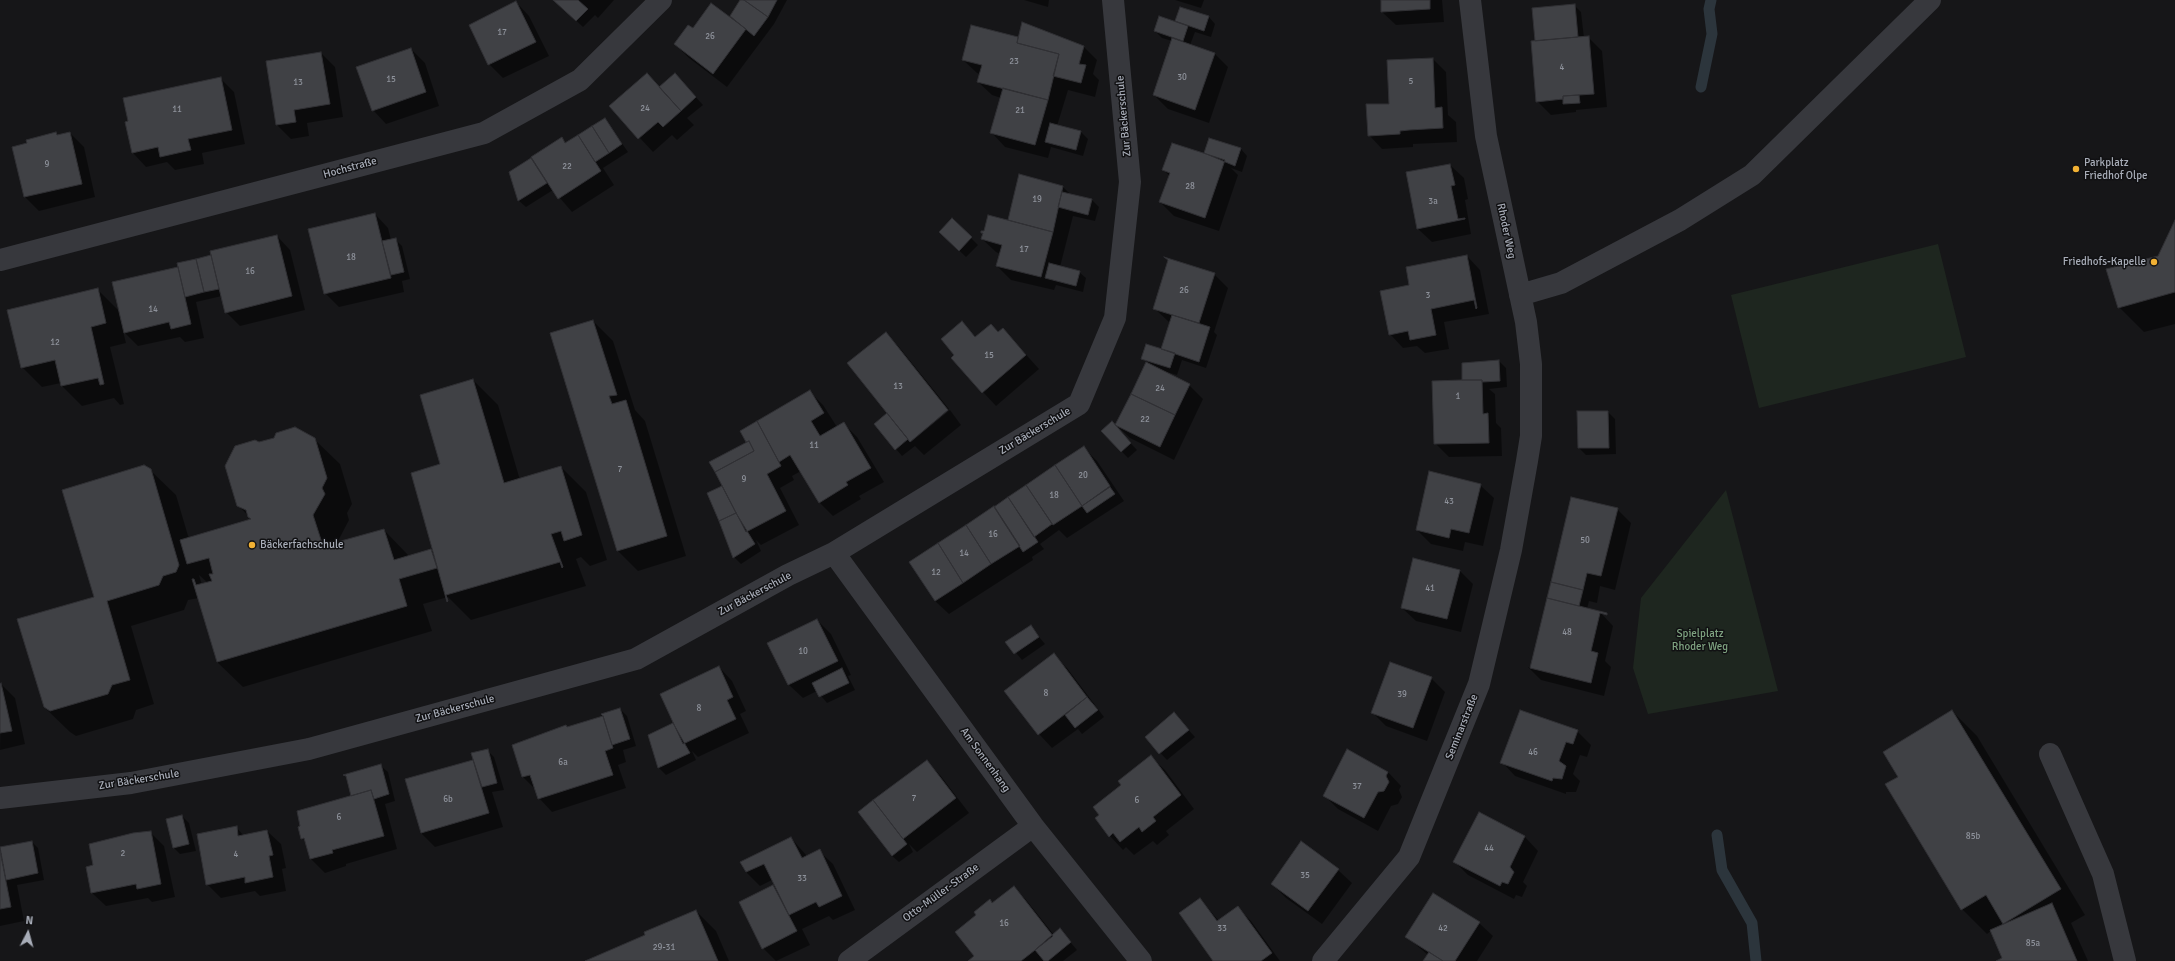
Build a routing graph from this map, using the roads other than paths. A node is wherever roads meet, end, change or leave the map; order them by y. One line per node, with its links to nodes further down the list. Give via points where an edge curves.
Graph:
1 (661, 0): 5 (street, Hochstraße, via 580,80 484,133)
2 (1113, 0): 8 (street, Zur Bäckerschule, via 1130,182 1115,318 1079,404)
3 (1470, 0): 6 (street, Rhoder Weg, via 1486,136)
4 (1930, 0): 6 (street, via 1752,175 1680,220 1568,280)
5 (0, 260)
6 (1520, 295): 7 (street, Rhoder Weg, via 1531,364 1531,436)
7 (1527, 461): 14 (street, Seminarstraße, via 1511,550 1476,692 1409,857)
8 (834, 553): 10 (street, Zur Bäckerschule, via 636,659 309,749 131,783); 11 (street, Am Sonnenhang)
9 (2050, 754): 15 (street, via 2103,874)
10 (0, 798)
11 (1033, 826): 12 (street, Otto-Müller-Straße); 13 (street, Am Sonnenhang)
12 (849, 961)
13 (1141, 961)
14 (1323, 961)
15 (2125, 961)

